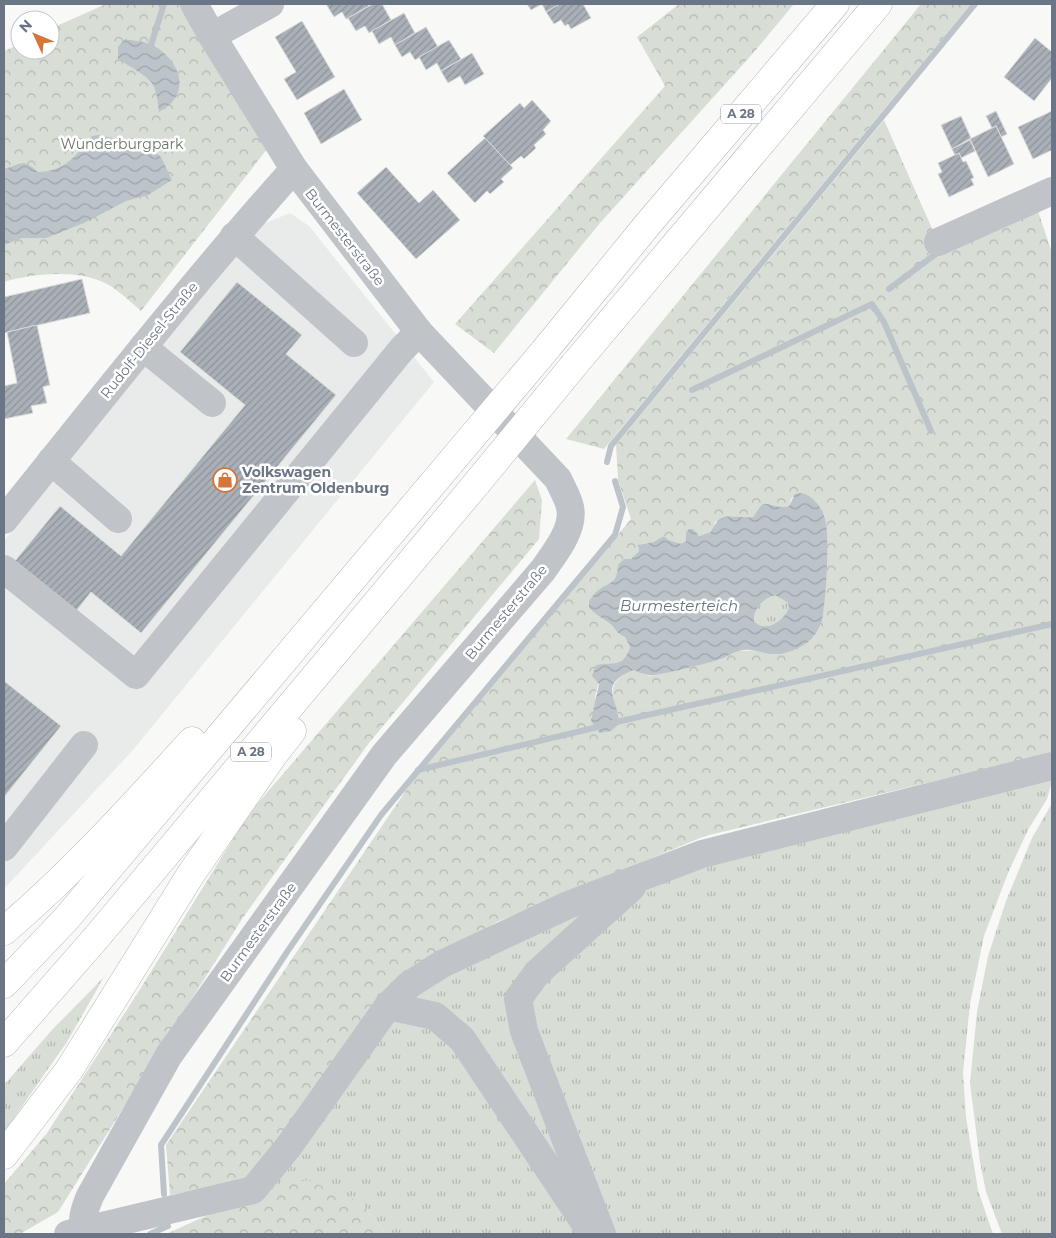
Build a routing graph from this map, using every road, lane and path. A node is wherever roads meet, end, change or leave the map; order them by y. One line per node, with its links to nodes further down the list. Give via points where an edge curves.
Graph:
1 (194, 4): 5 (street, Burmesterstraße)
2 (270, 4): 5 (street)
3 (835, 4): 19 (highway, A 28, bridge)
4 (878, 4): 17 (highway, A 28, bridge)
5 (212, 36): 6 (street, Burmesterstraße)
6 (294, 170): 8 (street, Rudolf-Diesel-Straße); 10 (street, Burmesterstraße)
7 (1052, 191): 9 (street)
8 (234, 236): 11 (street); 12 (street, Rudolf-Diesel-Straße)
9 (938, 242)
10 (419, 332): 18 (street, via 402,348 136,675); 29 (street, Burmesterstraße, via 558,479 571,509 564,541 518,600 384,755 170,1055 90,1196)
11 (354, 343)
12 (143, 346): 13 (street); 14 (street, Rudolf-Diesel-Straße)
13 (212, 403)
14 (51, 461): 15 (street, Rudolf-Diesel-Straße); 16 (street)
15 (6, 514)
16 (118, 519)
17 (407, 566): 27 (highway, A 28, via 96,938); 28 (highway, via 386,616 274,754 191,874 69,1070)
18 (4, 569)
19 (252, 696): 24 (highway, via 209,722 127,813 41,899); 25 (highway, A 28, via 66,919)
20 (84, 745): 22 (street)
21 (1052, 766): 23 (street, via 702,854)
22 (4, 846)
23 (647, 874): 26 (street, via 442,964 409,985); 31 (street, via 537,973 518,999 524,1031)
24 (4, 931)
25 (4, 984)
26 (388, 1006): 29 (street, via 289,1146 253,1190); 30 (street, via 436,1016 462,1039)
27 (4, 1043)
28 (4, 1155)
29 (79, 1233)
30 (592, 1234)
31 (602, 1234)

